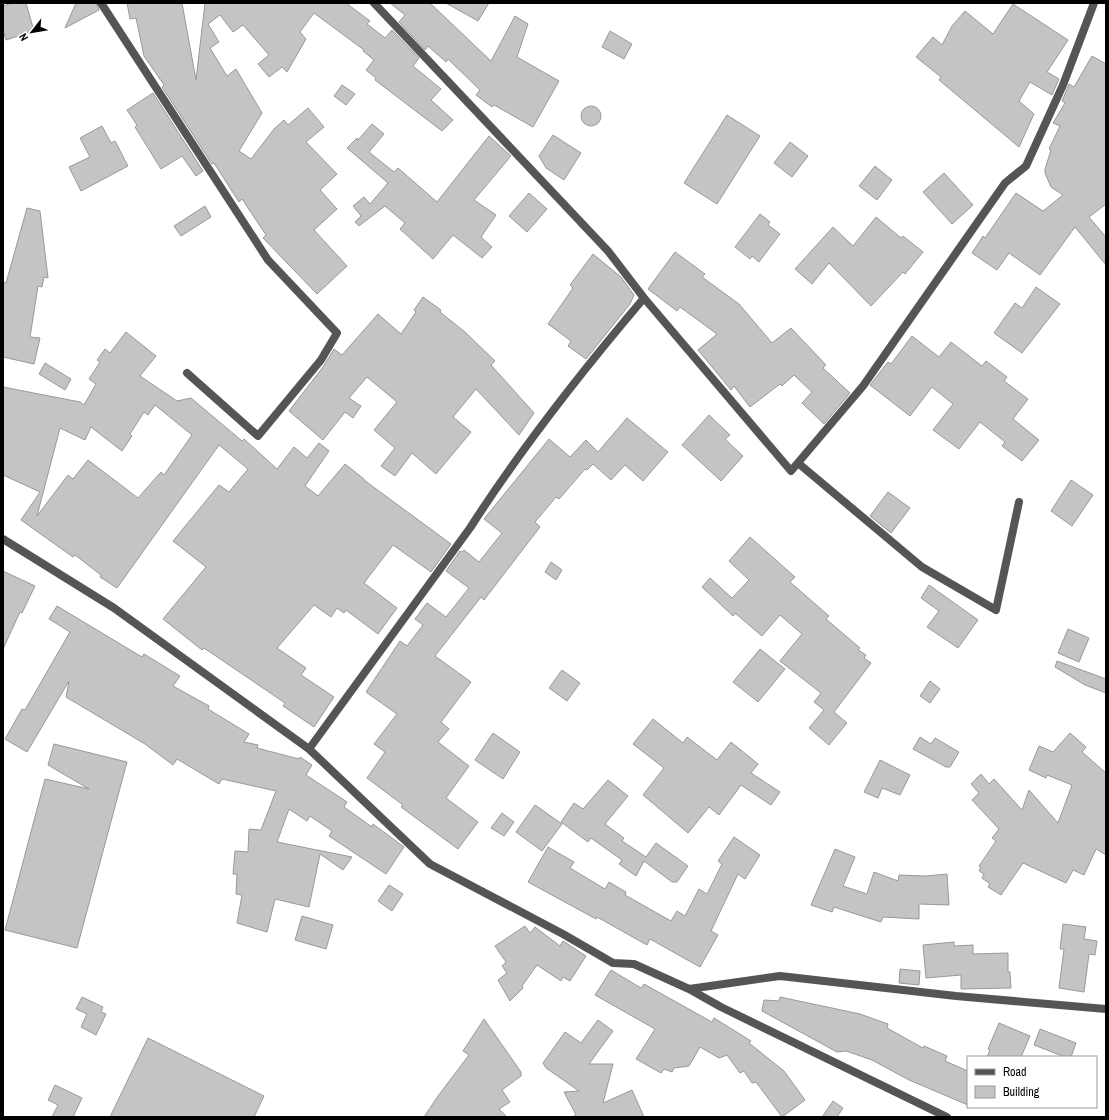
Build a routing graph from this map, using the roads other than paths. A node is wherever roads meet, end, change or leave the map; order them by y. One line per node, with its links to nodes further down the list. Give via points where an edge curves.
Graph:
1 (101, 3): 5 (street, via 268,260 337,333 321,360 258,436)
2 (374, 3): 4 (street, via 608,251)
3 (1094, 3): 6 (street, via 1063,85 1026,166 1005,183 863,386)
4 (644, 298): 6 (street, via 791,471); 9 (street, via 584,369)
5 (187, 373)
6 (798, 463): 7 (street, via 922,567 996,610)
7 (1019, 502)
8 (3, 539): 9 (street, via 114,608)
9 (309, 749): 10 (street, via 430,864 613,963 634,964)
10 (689, 989): 11 (street, via 780,976 956,996); 12 (street)
11 (1106, 1008)
12 (947, 1117)

